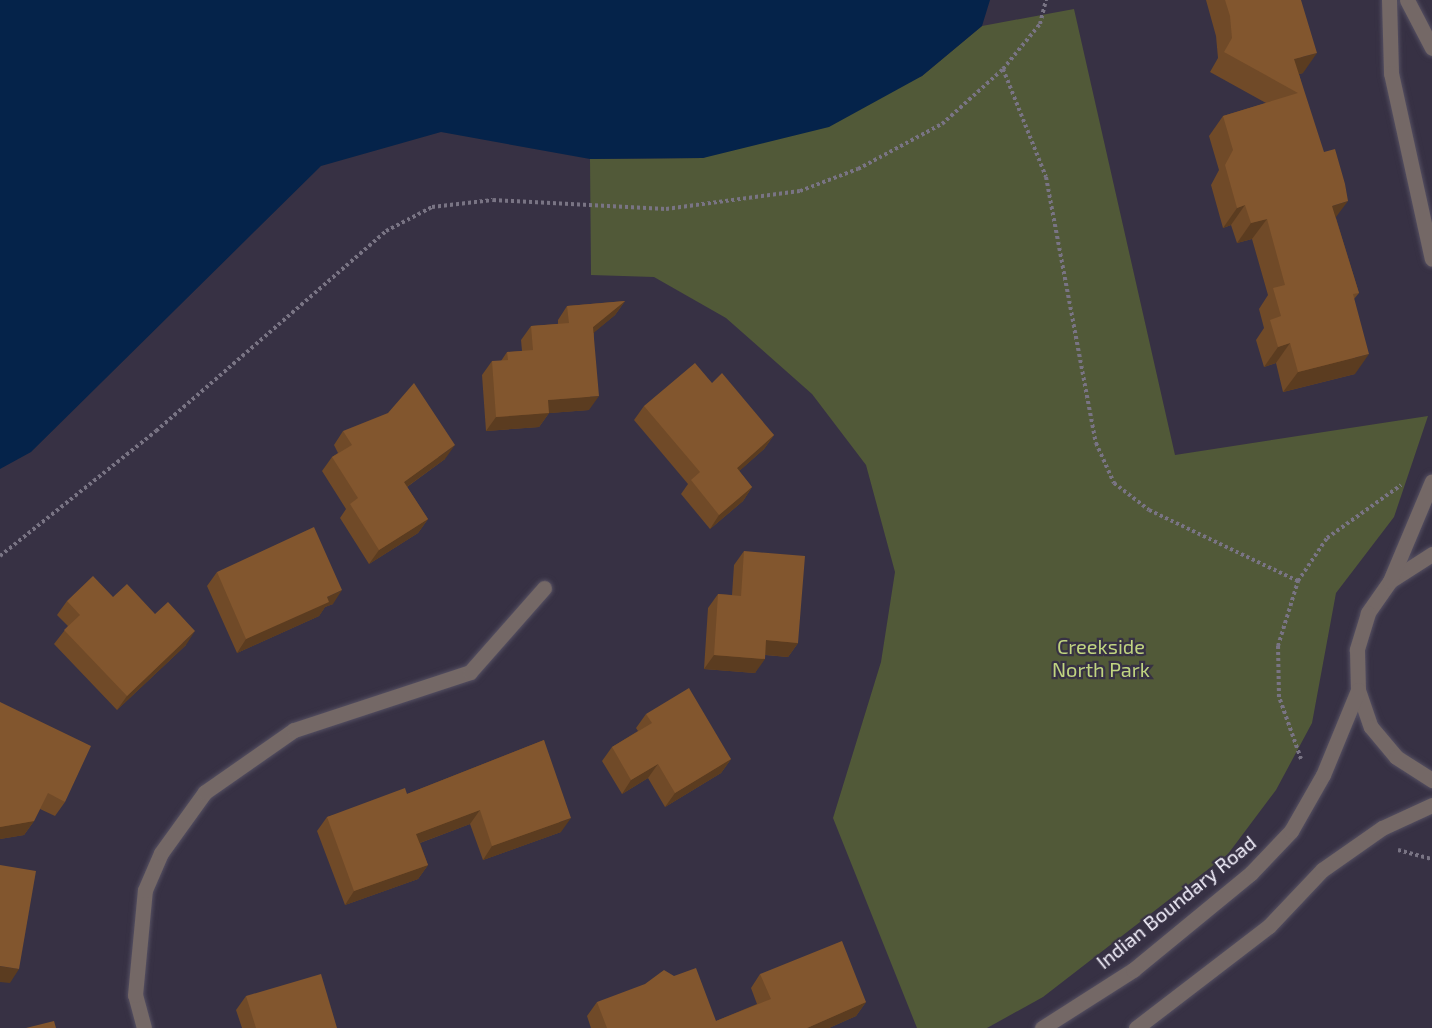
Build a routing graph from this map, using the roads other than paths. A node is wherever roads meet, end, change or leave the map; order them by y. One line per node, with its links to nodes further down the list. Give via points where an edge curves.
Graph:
1 (1389, 0): 4 (street, via 1391,73)
2 (1407, 0): 3 (street)
3 (1432, 48)
4 (1432, 259)
5 (1432, 481): 7 (street)
6 (1432, 554): 7 (street)
7 (1390, 581): 9 (street, via 1365,622 1357,650)
8 (544, 588): 12 (street, via 470,672 294,730 205,792 161,853 145,890 135,995)
9 (1358, 690): 10 (street, via 1371,727 1395,757); 13 (street, Indian Boundary Road, via 1323,775 1291,831 1251,873 1133,970)
10 (1432, 780)
11 (1432, 805): 14 (street, via 1382,828 1322,870 1269,926)
12 (144, 1028)
13 (1042, 1028)
14 (1136, 1028)

